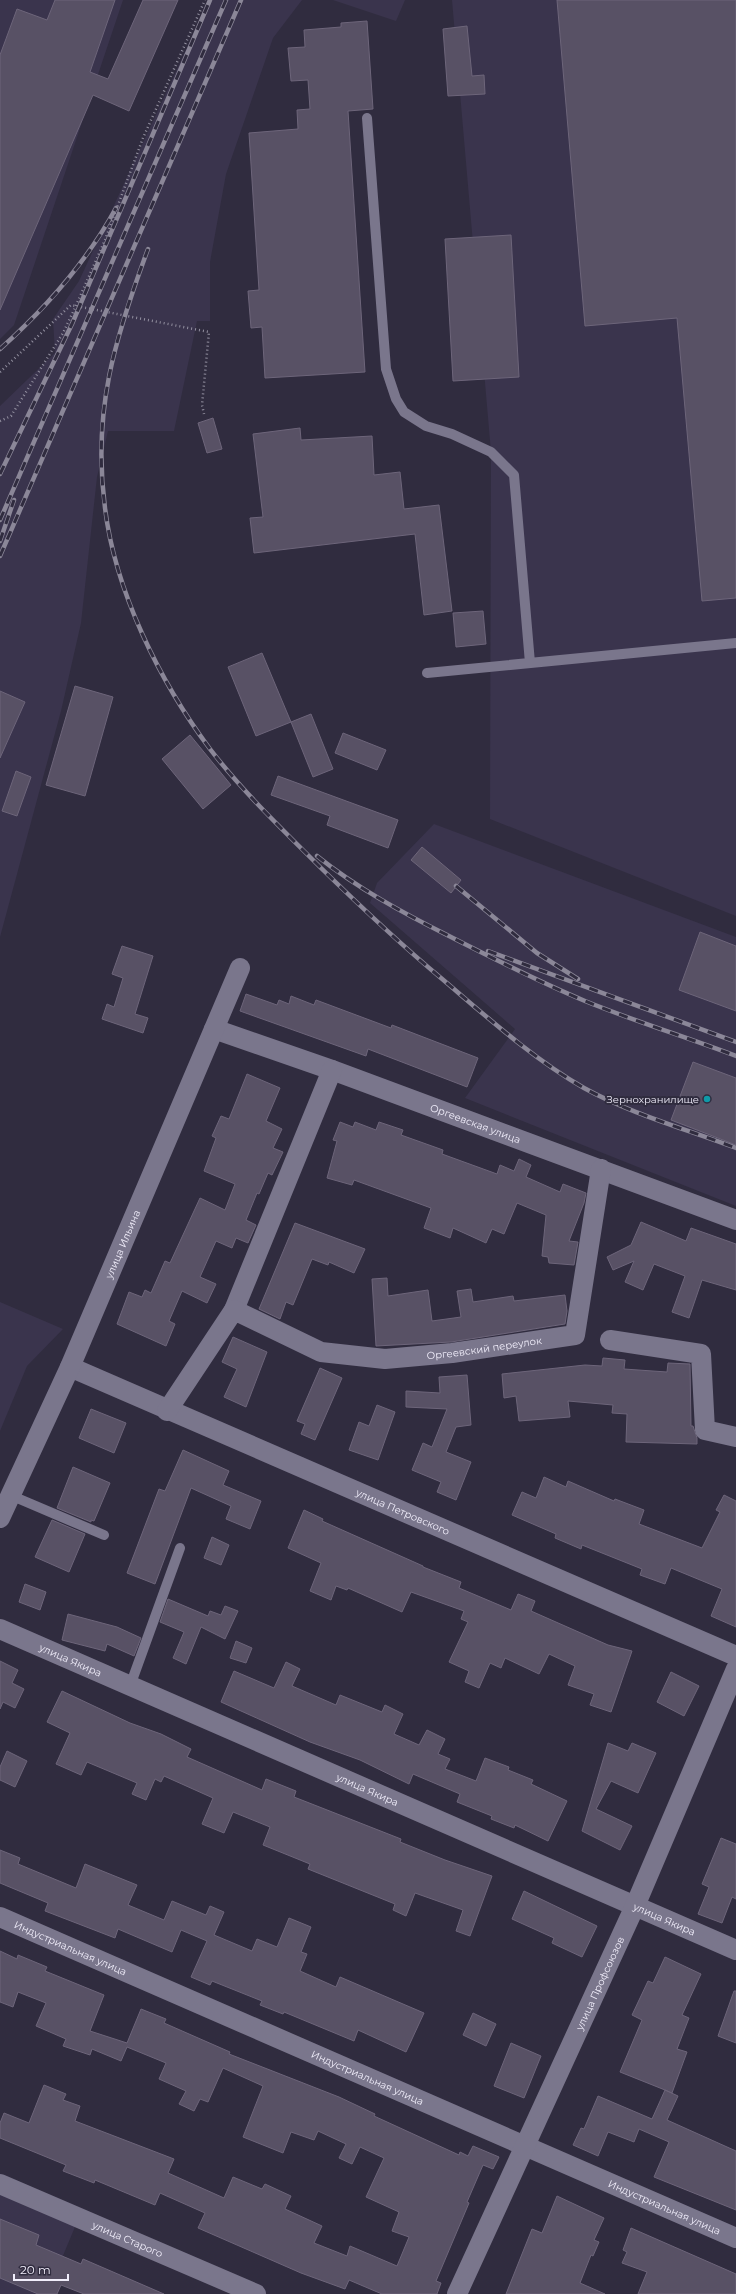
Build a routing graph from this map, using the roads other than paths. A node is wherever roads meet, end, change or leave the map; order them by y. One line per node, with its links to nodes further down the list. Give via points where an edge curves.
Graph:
1 (368, 118): 3 (lane, via 386,369 389,380 404,412 414,420 491,452 514,475)
2 (736, 643): 3 (lane)
3 (530, 663): 4 (lane)
4 (427, 673)
5 (240, 968): 6 (street, улица Ильина)
6 (214, 1029): 7 (street, Оргеевская улица); 12 (street, улица Ильина)
7 (332, 1070): 8 (street, Оргеевская улица); 10 (street)
8 (601, 1169): 9 (street, Оргеевская улица); 10 (street, Оргеевский переулок, via 575,1335 452,1353 385,1359 321,1352)
9 (736, 1220)
10 (234, 1310): 13 (street)
11 (610, 1340): 14 (street, via 701,1354 705,1430)
12 (70, 1367): 13 (street, улица Петровского); 15 (street, улица Ильина)
13 (167, 1411): 20 (street, улица Петровского)
14 (736, 1437)
15 (10, 1495): 16 (street, улица Ильина); 17 (lane)
16 (0, 1518)
17 (104, 1535)
18 (180, 1548): 22 (lane)
19 (0, 1629): 22 (street, улица Якира)
20 (736, 1656)
21 (736, 1669): 23 (street, улица Профсоюзов)
22 (130, 1686): 23 (street, улица Якира)
23 (635, 1906): 25 (street, улица Якира); 26 (street, улица Профсоюзов)
24 (0, 1917): 26 (street, Индустриальная улица)
25 (736, 1950)
26 (525, 2147): 28 (street, Индустриальная улица); 30 (street, улица Профсоюзов)
27 (0, 2184): 29 (street, улица Старого)
28 (736, 2238)
29 (256, 2294)
30 (458, 2294)

